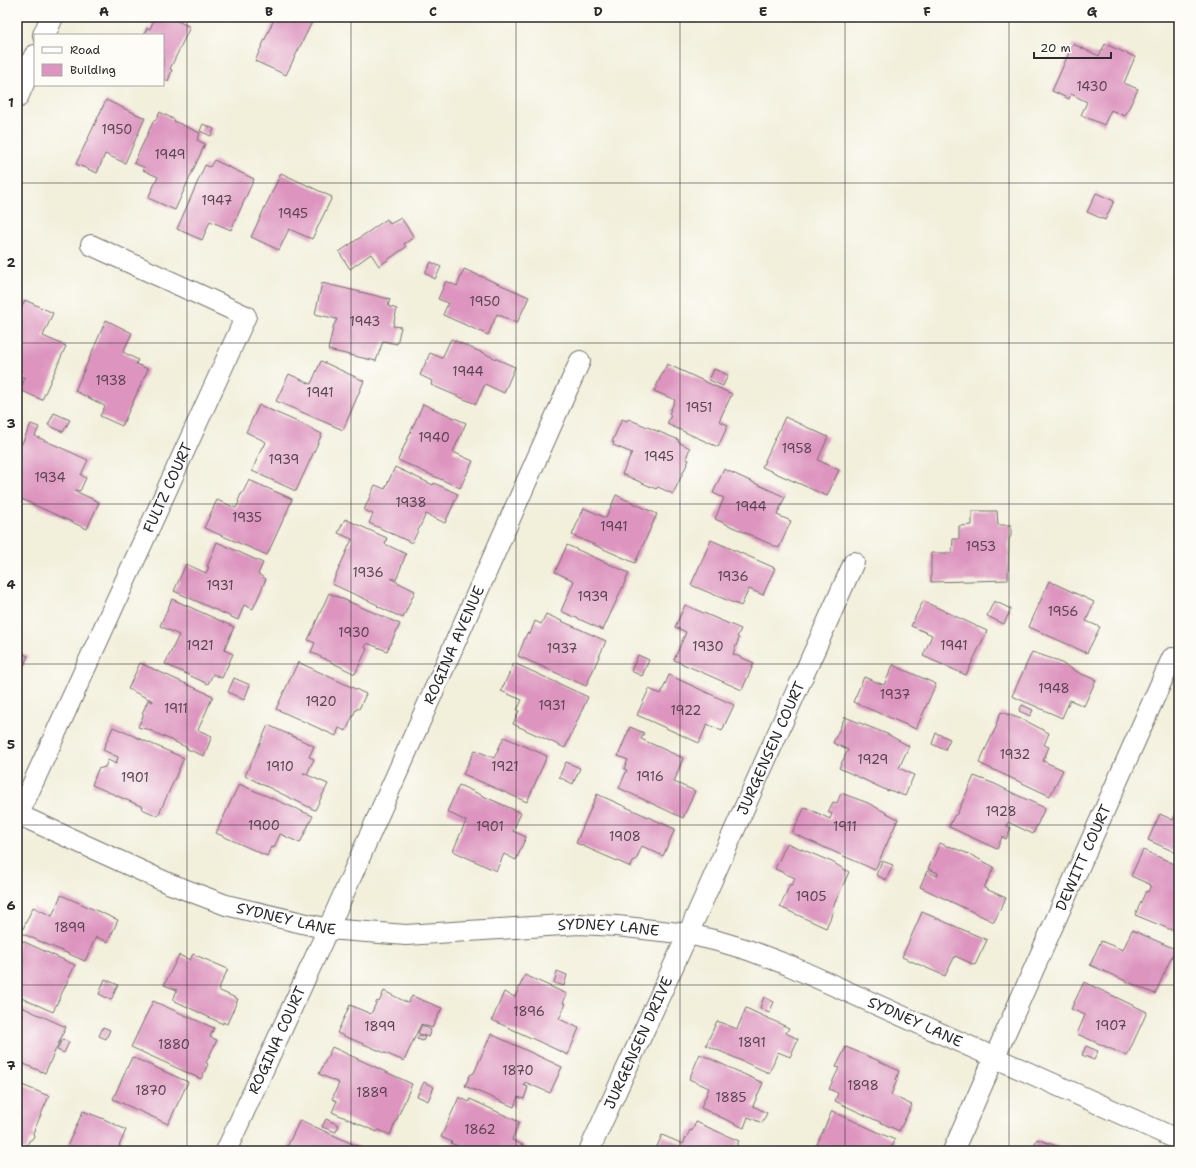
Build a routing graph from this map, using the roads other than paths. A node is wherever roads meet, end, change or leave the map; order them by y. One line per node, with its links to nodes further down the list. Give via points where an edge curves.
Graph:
1 (52, 17): 2 (main road)
2 (44, 34)
3 (34, 58): 4 (main road)
4 (17, 97)
5 (91, 245): 9 (street, FULTZ COURT, via 246,316)
6 (580, 361): 10 (street, ROGINA AVENUE)
7 (854, 562): 11 (street, JURGENSEN COURT)
8 (1172, 658): 12 (street, DEWITT COURT)
9 (17, 816): 10 (street, SYDNEY LANE, via 168,883 226,905)
10 (328, 929): 11 (street, SYDNEY LANE, via 406,935 580,924); 14 (street, ROGINA COURT)
11 (688, 934): 12 (street, SYDNEY LANE, via 748,950 788,965); 15 (street, JURGENSEN DRIVE)
12 (994, 1057): 13 (street, SYDNEY LANE); 16 (street, DEWITT COURT)
13 (1179, 1140)
14 (226, 1151)
15 (589, 1151)
16 (953, 1151)

